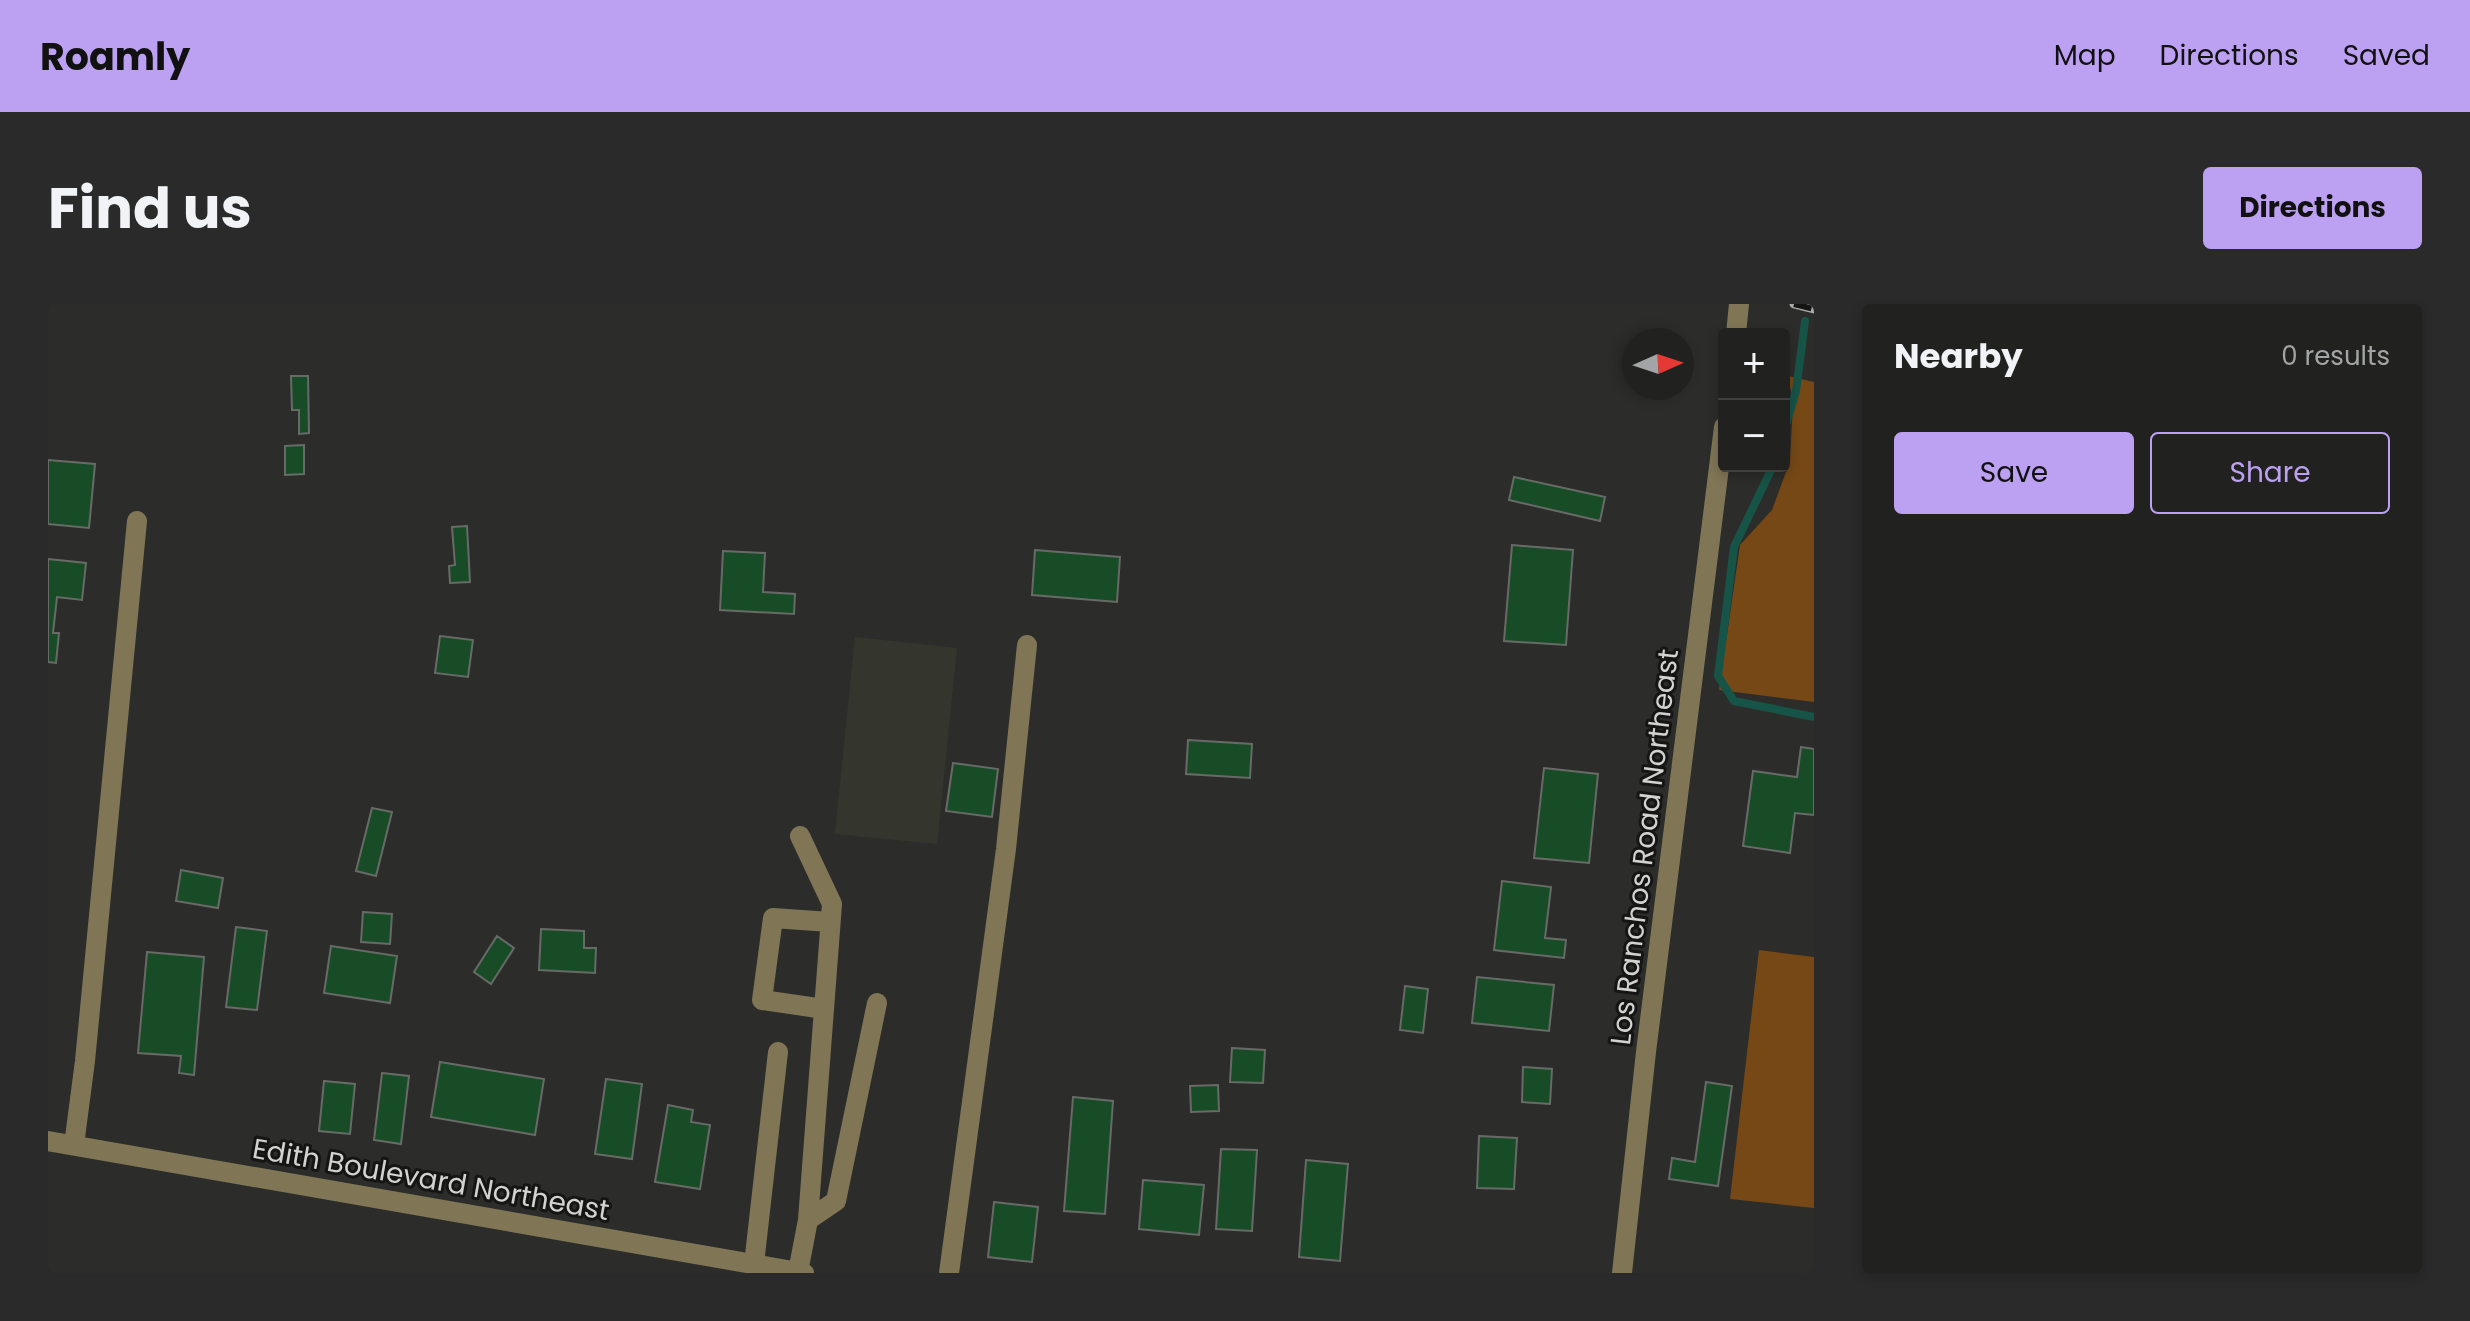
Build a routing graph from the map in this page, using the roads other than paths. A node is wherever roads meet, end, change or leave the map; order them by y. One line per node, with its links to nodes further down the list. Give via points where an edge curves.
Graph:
1 (1739, 304): 2 (street)
2 (1737, 328)
3 (1718, 472): 17 (street, Los Ranchos Road Northeast)
4 (137, 521): 12 (street)
5 (1027, 645): 16 (street, via 1006,849)
6 (800, 836): 7 (street, via 832,904)
7 (830, 922): 9 (street); 9 (street, via 773,918 762,1000)
8 (877, 1003): 13 (street, via 836,1201)
9 (824, 1009): 13 (street)
10 (778, 1052): 14 (street)
11 (48, 1141): 12 (street, Edith Boulevard Northeast)
12 (74, 1145): 14 (street, Edith Boulevard Northeast)
13 (808, 1220): 15 (street)
14 (754, 1264): 15 (street, Edith Boulevard Northeast)
15 (801, 1272)
16 (949, 1273)
17 (1622, 1273)

